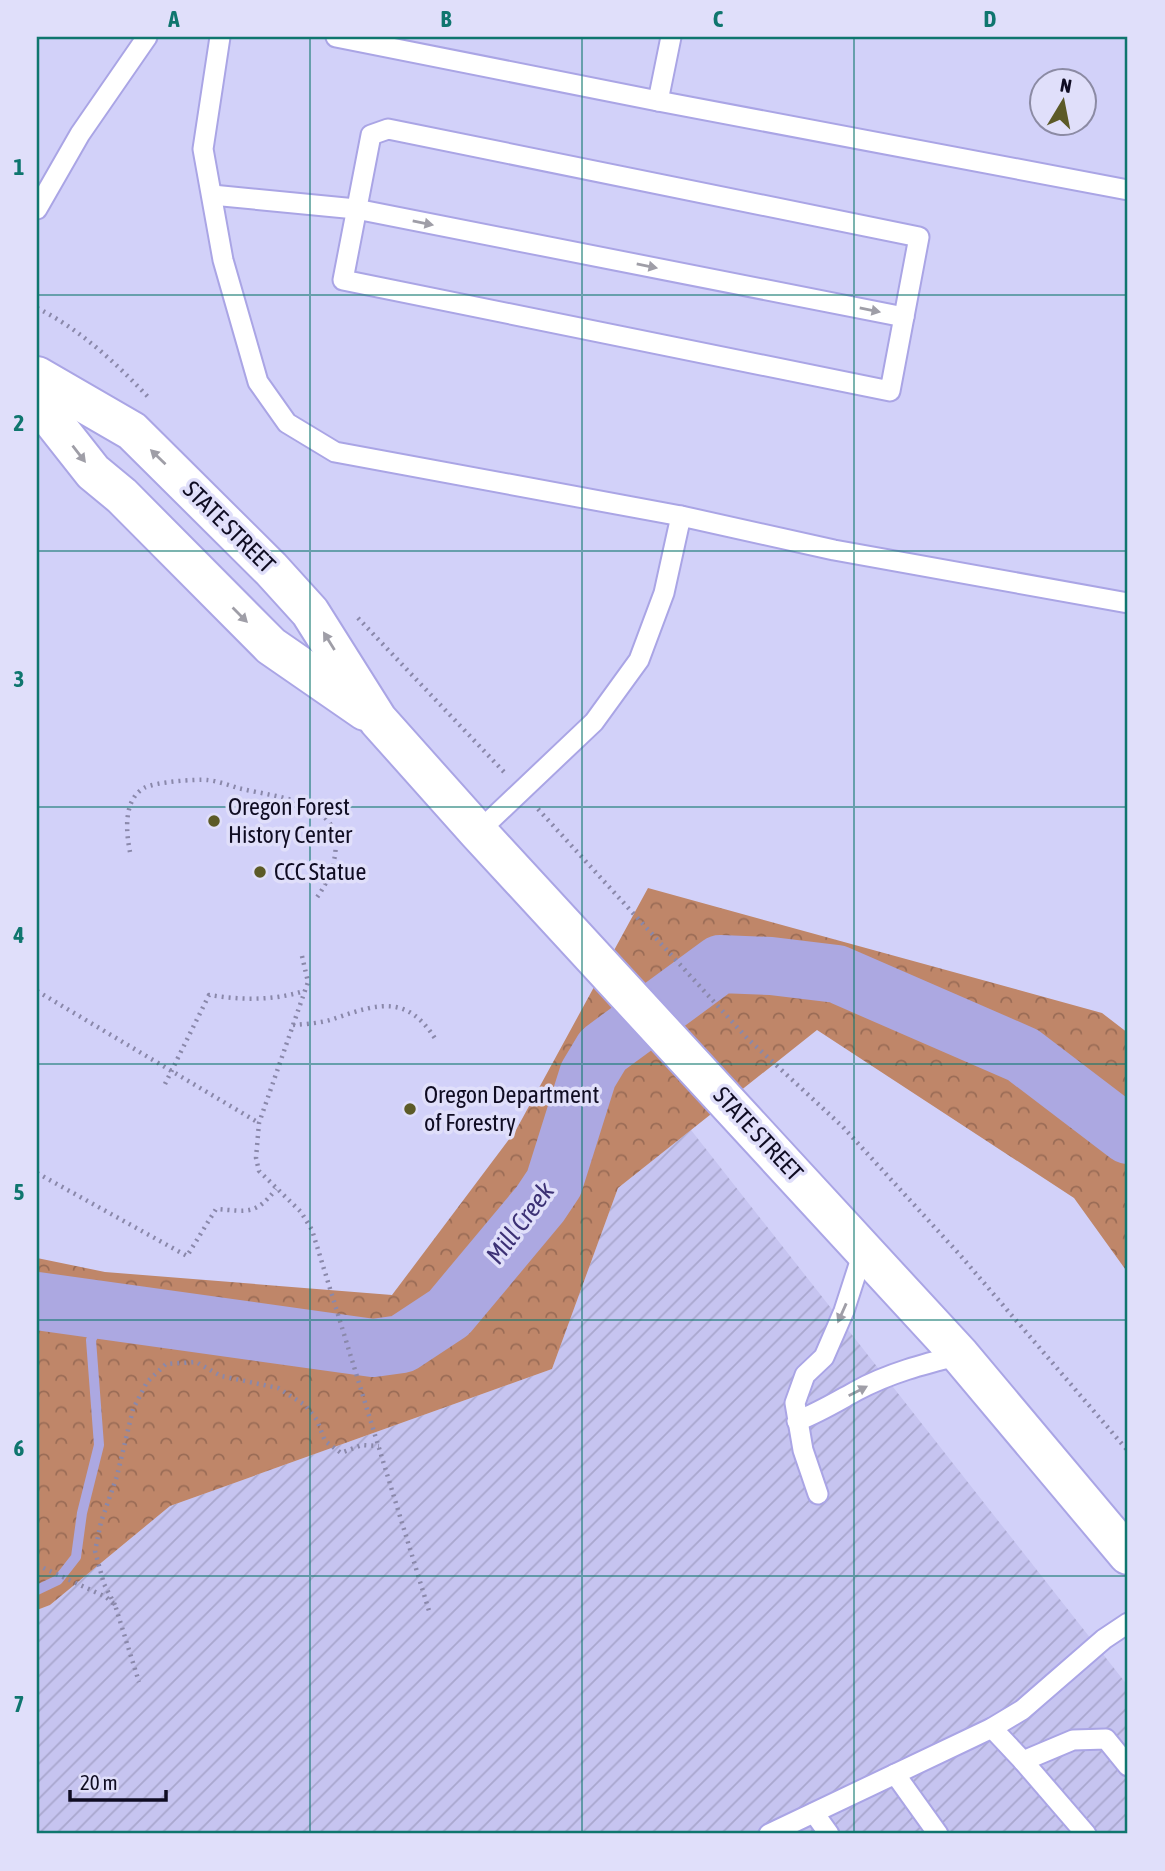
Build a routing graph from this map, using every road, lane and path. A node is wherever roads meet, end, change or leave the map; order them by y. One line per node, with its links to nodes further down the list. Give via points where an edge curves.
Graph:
1 (147, 37): 8 (lane, via 80,134)
2 (220, 37): 7 (lane, via 203,149)
3 (336, 37): 5 (lane)
4 (671, 37): 5 (lane)
5 (658, 101): 6 (lane)
6 (1128, 190)
7 (212, 195): 9 (lane); 13 (lane, via 223,260 258,382 287,423 335,452)
8 (37, 209)
9 (356, 209): 10 (lane, one-way to 10); 10 (lane, via 344,281 890,391); 10 (lane, via 371,135 388,129 919,237)
10 (904, 317)
11 (37, 376): 15 (main road, STATE STREET, one-way to 11, via 310,612 225,521 132,431)
12 (37, 401): 15 (main road, STATE STREET, one-way to 15, via 93,472 271,646)
13 (681, 516): 14 (lane, via 834,550); 16 (lane, via 664,593 639,660 594,722)
14 (1128, 603)
15 (378, 720): 16 (main road, STATE STREET)
16 (478, 832): 30 (main road, STATE STREET)
17 (130, 852): 18 (path, via 126,830 131,803 144,788 189,779 210,780 316,810 330,824 335,841 333,865)
18 (315, 900)
19 (631, 909): 34 (path, via 747,1038 852,1137)
20 (302, 957): 21 (path, via 308,982)
21 (305, 991): 23 (path); 25 (path, via 238,1000 209,995)
22 (37, 992): 25 (path)
23 (292, 1025): 24 (path, via 375,1006 399,1007 415,1014); 27 (path)
24 (436, 1040)
25 (172, 1070): 26 (path); 27 (path)
26 (165, 1084)
27 (259, 1124): 29 (path, via 259,1171)
28 (37, 1173): 29 (path, via 187,1256 216,1209 254,1211)
29 (276, 1189): 33 (path, via 301,1212 312,1230)
30 (864, 1249): 31 (main road, STATE STREET); 32 (lane, one-way to 32, via 824,1357 805,1375 795,1403)
31 (960, 1355): 32 (lane, one-way to 31, via 884,1378); 36 (main road, STATE STREET)
32 (797, 1421): 35 (lane)
33 (379, 1446): 38 (path, via 362,1445 341,1452 325,1441 305,1405 278,1388 221,1376 196,1362 166,1364 146,1382 132,1409 101,1522 95,1551); 39 (path)
34 (1128, 1451)
35 (818, 1494)
36 (1128, 1555)
37 (37, 1565): 38 (path)
38 (115, 1605): 41 (path)
39 (430, 1614)
40 (1128, 1623): 42 (lane, via 1022,1710)
41 (139, 1682)
42 (992, 1728): 43 (lane); 45 (lane)
43 (1023, 1761): 44 (lane, via 1073,1740 1106,1739); 50 (lane)
44 (1128, 1766)
45 (895, 1774): 46 (lane); 49 (lane)
46 (814, 1813): 47 (lane); 48 (lane)
47 (769, 1834)
48 (829, 1834)
49 (938, 1834)
50 (1086, 1834)

